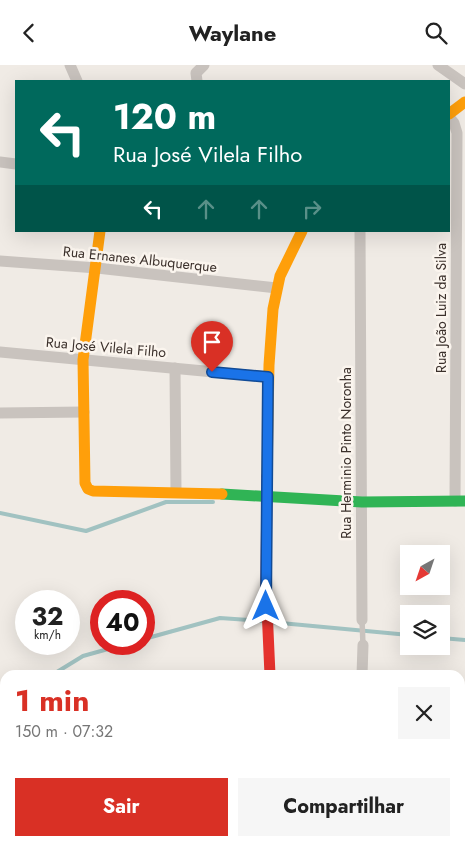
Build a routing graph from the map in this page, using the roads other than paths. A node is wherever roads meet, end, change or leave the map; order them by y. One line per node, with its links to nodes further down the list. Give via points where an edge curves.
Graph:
1 (204, 65): 3 (street, via 196,73)
2 (438, 65): 4 (street)
3 (197, 80)
4 (465, 84)
5 (465, 102): 6 (street)
6 (450, 113)
7 (450, 114): 9 (street)
8 (450, 116): 26 (street, Rua João Luiz da Silva, via 456,133)
9 (465, 116)
10 (0, 162): 11 (street)
11 (15, 163)
12 (100, 232): 16 (street)
13 (302, 232): 17 (street)
14 (360, 232): 27 (street, Rua Herminio Pinto Noronha)
15 (0, 261): 16 (street, Rua Ernanes Albuquerque)
16 (97, 268): 17 (street, Rua Ernanes Albuquerque); 19 (street)
17 (277, 288): 21 (street)
18 (0, 352): 19 (street, Rua José Vilela Filho)
19 (83, 360): 20 (street, Rua José Vilela Filho); 22 (street)
20 (175, 368): 21 (street, Rua José Vilela Filho); 24 (street)
21 (268, 377): 25 (street)
22 (84, 412): 23 (street); 24 (street, via 86,487 93,491)
23 (0, 413)
24 (176, 492): 25 (street)
25 (266, 499): 27 (street); 30 (street, via 266,633)
26 (460, 501): 27 (street)
27 (362, 502): 28 (street, Rua Herminio Pinto Noronha)
28 (362, 620): 29 (lane, Rua Herminio Pinto Noronha)
29 (362, 645): 31 (street, Rua Herminio Pinto Noronha)
30 (270, 670)
31 (362, 670)

